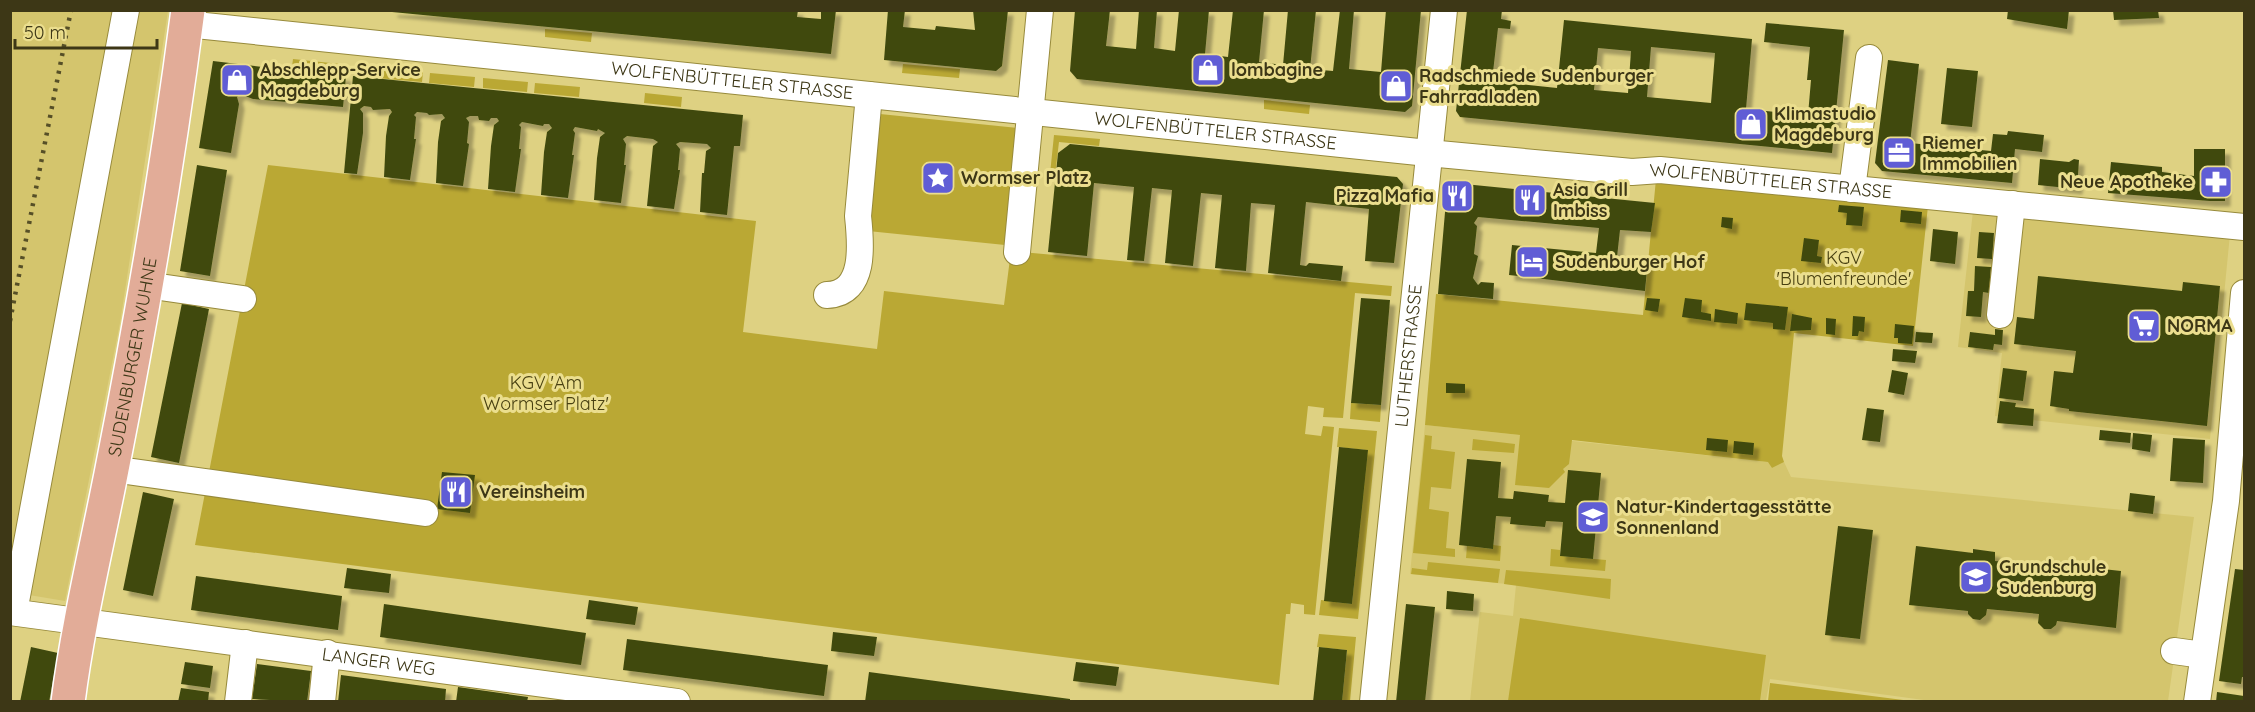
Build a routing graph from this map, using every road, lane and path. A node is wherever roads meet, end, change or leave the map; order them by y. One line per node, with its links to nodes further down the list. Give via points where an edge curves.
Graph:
1 (126, 10): 21 (street)
2 (1040, 10): 7 (street)
3 (1444, 10): 8 (street, LUTHERSTRASSE)
4 (187, 17): 6 (street, WOLFENBÜTTELER STRASSE); 13 (main road, SUDENBURGER WUHNE)
5 (1869, 58): 9 (street)
6 (869, 94): 7 (street, WOLFENBÜTTELER STRASSE); 15 (street, via 856,278 849,289)
7 (1030, 110): 8 (street, WOLFENBÜTTELER STRASSE); 12 (street)
8 (1428, 153): 9 (street, WOLFENBÜTTELER STRASSE); 31 (street, LUTHERSTRASSE)
9 (1852, 189): 10 (street, WOLFENBÜTTELER STRASSE)
10 (2012, 204): 11 (street, WOLFENBÜTTELER STRASSE); 17 (street)
11 (2244, 227)
12 (1017, 252)
13 (146, 285): 16 (street); 18 (main road, SUDENBURGER WUHNE)
14 (2244, 293): 19 (street)
15 (827, 295)
16 (243, 299)
17 (2000, 315)
18 (112, 469): 20 (street); 22 (main road, SUDENBURGER WUHNE)
19 (2235, 502): 26 (street)
20 (425, 513)
21 (12, 612): 22 (street, LANGER WEG)
22 (80, 621): 23 (street, LANGER WEG); 27 (main road, SUDENBURGER WUHNE)
23 (245, 643): 25 (street, LANGER WEG); 28 (street)
24 (2174, 651): 26 (street)
25 (327, 653): 29 (street); 30 (street, LANGER WEG)
26 (2203, 655): 32 (street)
27 (68, 702)
28 (238, 702)
29 (322, 702)
30 (677, 702)
31 (1373, 702)
32 (2196, 702)

